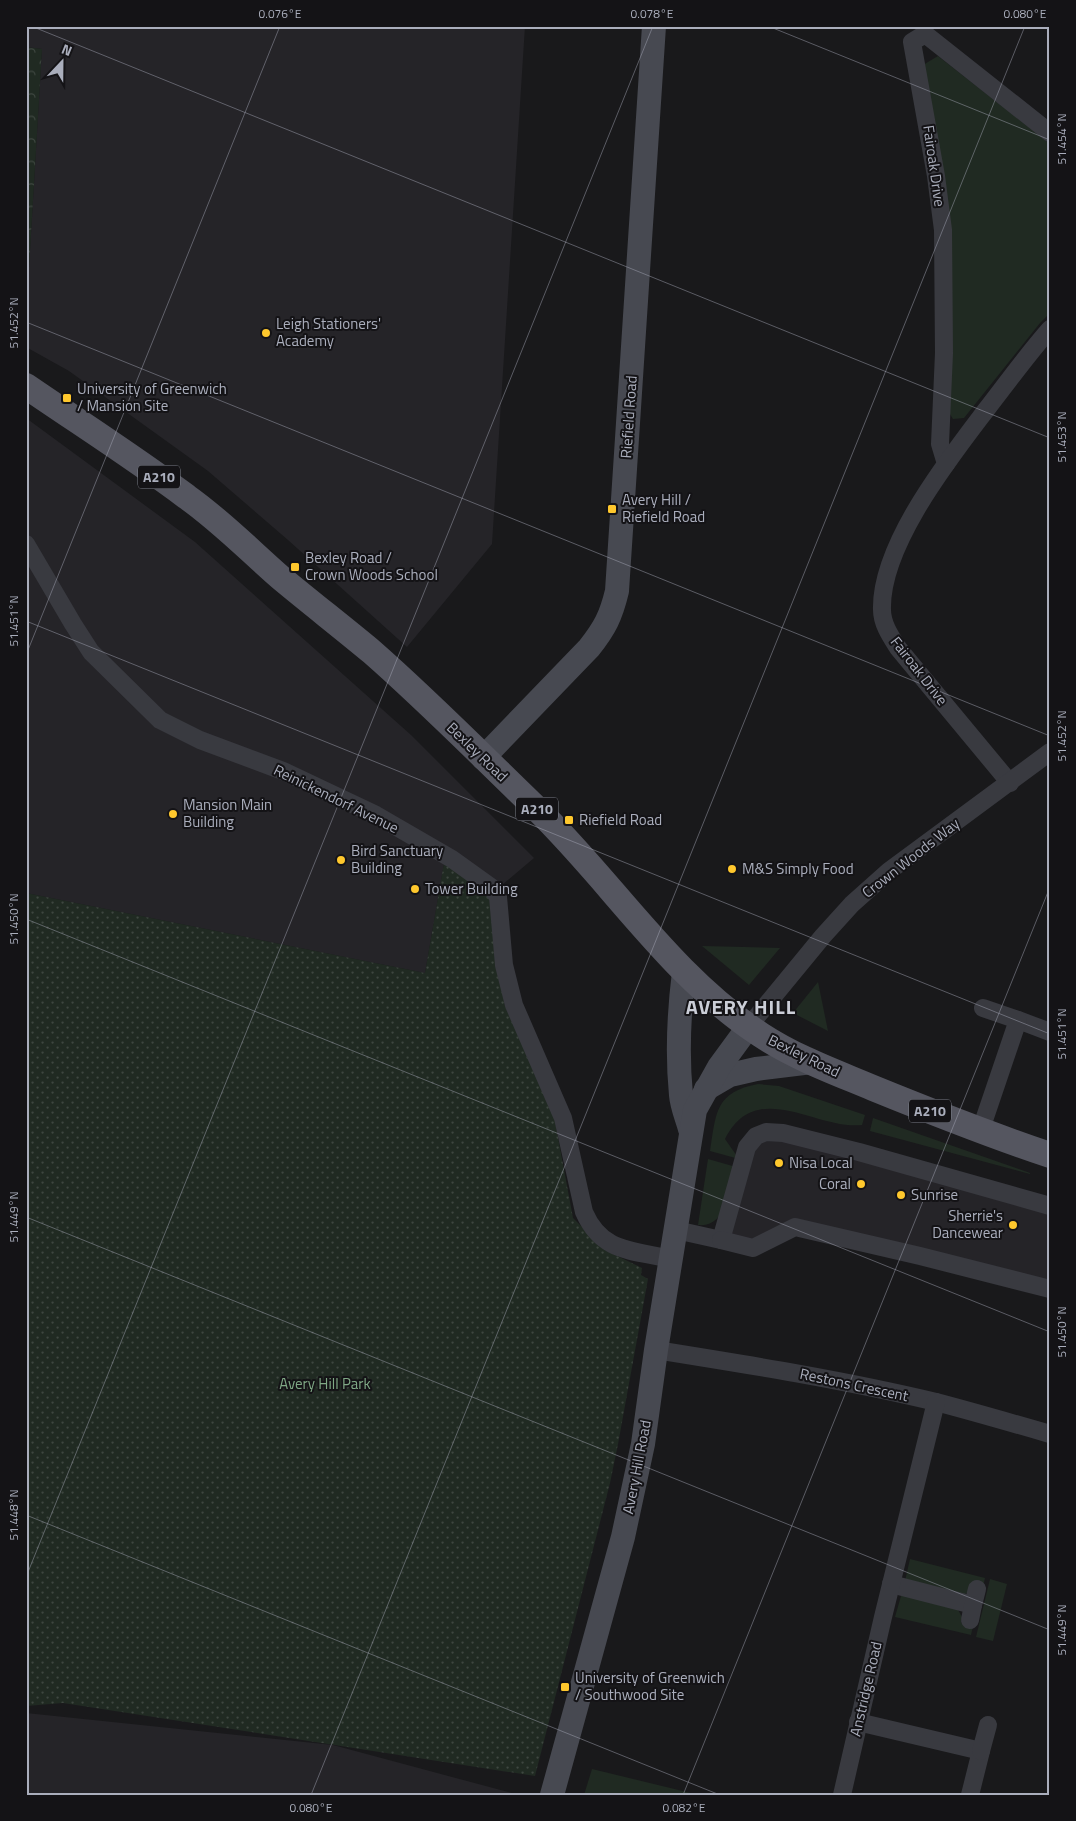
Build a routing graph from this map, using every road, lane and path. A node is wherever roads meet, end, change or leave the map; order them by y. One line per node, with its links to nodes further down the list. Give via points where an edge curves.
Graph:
1 (654, 26): 8 (main road, Riefield Road, via 617,590 613,610 593,642)
2 (1050, 133): 5 (street, Fairoak Drive, via 925,34 912,42 934,160 943,230 944,353 940,444)
3 (1050, 329): 5 (street, Fairoak Drive)
4 (26, 386): 8 (main road, Bexley Road / A210, via 190,498 371,652)
5 (946, 464): 9 (street, Fairoak Drive, via 906,530 890,564 885,579 884,623 898,648)
6 (26, 544): 23 (street, Reinickendorf Avenue, via 91,652 160,720 200,740 283,771 376,816 452,859 491,887 498,897 504,965 514,1005 563,1118 584,1212 590,1225 616,1248)
7 (1050, 752): 9 (street, Crown Woods Way)
8 (483, 758): 10 (main road, Bexley Road / A210, via 588,863)
9 (1010, 782): 13 (street, Crown Woods Way, via 889,871 852,904)
10 (684, 972): 13 (main road, Bexley Road / A210); 18 (main road, Avery Hill Road, via 681,1097)
11 (983, 1008): 12 (street)
12 (1018, 1020): 14 (street); 17 (street)
13 (749, 1026): 15 (main road, Bexley Road / A210); 16 (main road, Avery Hill Road)
14 (1050, 1032)
15 (812, 1062): 16 (main road, via 730,1075); 17 (main road, Bexley Road / A210)
16 (705, 1090): 18 (main road, Avery Hill Road, via 695,1110)
17 (980, 1132): 19 (main road, Bexley Road / A210)
18 (691, 1133): 21 (main road, Avery Hill Road)
19 (1050, 1156)
20 (1050, 1206): 22 (street, via 859,1152 783,1133 766,1132 756,1136 747,1147)
21 (676, 1230): 22 (street); 23 (main road, Avery Hill Road)
22 (721, 1240): 24 (street, via 753,1248 795,1227)
23 (671, 1259): 25 (main road, Avery Hill Road)
24 (1050, 1289)
25 (656, 1350): 26 (street, Restons Crescent, via 802,1374); 33 (main road, Avery Hill Road, via 643,1444 623,1537)
26 (936, 1402): 27 (street, Restons Crescent); 28 (street, Anstridge Road)
27 (1050, 1434)
28 (891, 1584): 29 (street); 30 (street, Anstridge Road)
29 (973, 1605)
30 (858, 1722): 32 (street); 34 (street, Anstridge Road)
31 (988, 1724): 32 (street)
32 (981, 1751): 35 (street)
33 (552, 1795)
34 (842, 1795)
35 (970, 1795)

